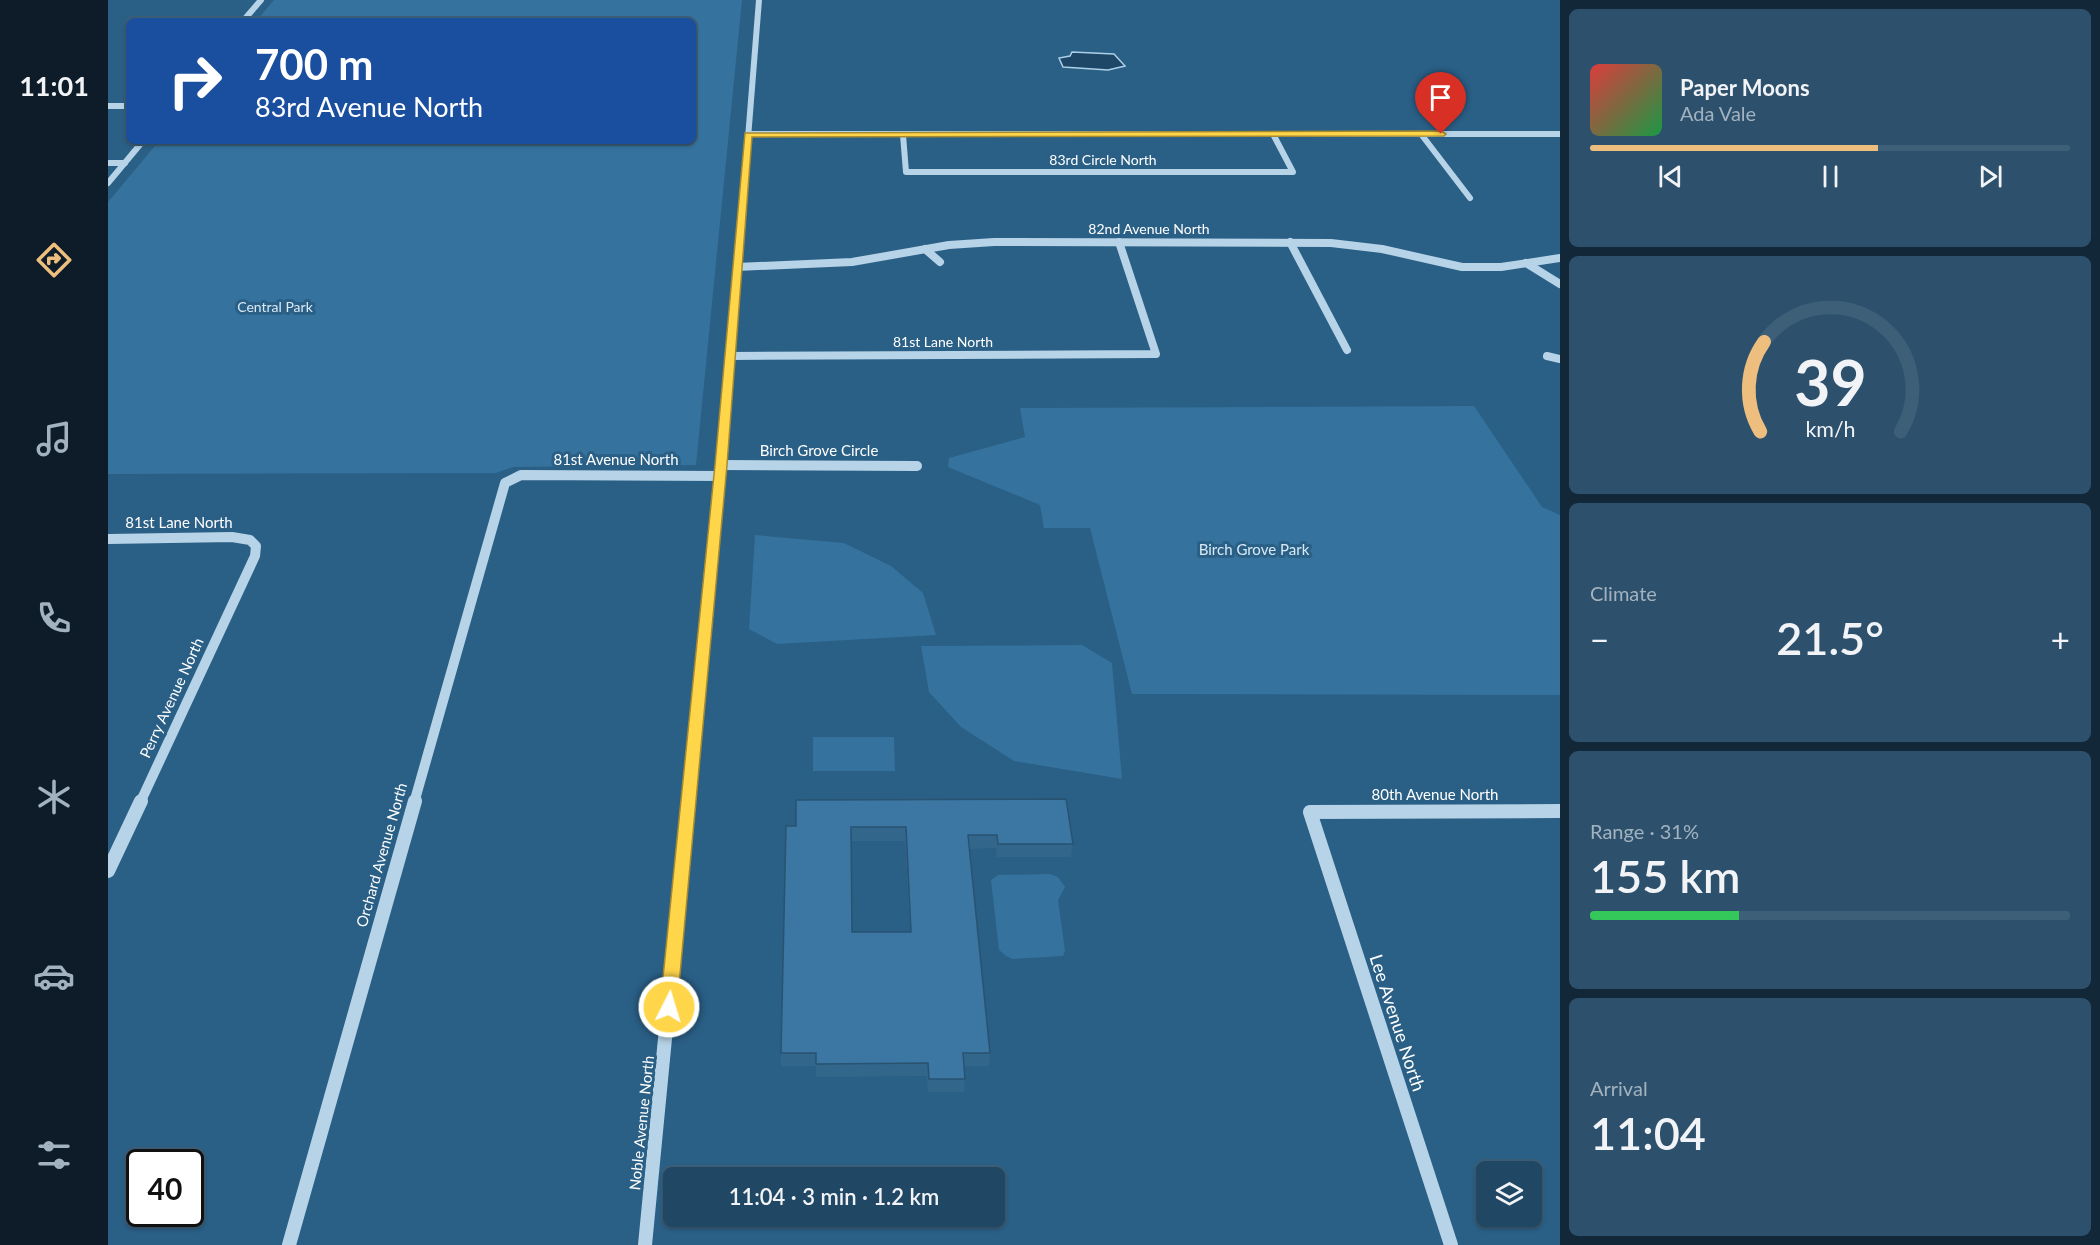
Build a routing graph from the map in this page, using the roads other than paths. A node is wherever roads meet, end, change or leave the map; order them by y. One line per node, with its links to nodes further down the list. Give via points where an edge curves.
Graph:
1 (261, 0): 3 (street)
2 (759, 0): 6 (street, Noble Avenue North)
3 (246, 18)
4 (108, 106): 5 (street)
5 (126, 106)
6 (748, 134): 10 (street); 22 (street, Noble Avenue North)
7 (1273, 134): 8 (street); 10 (street); 10 (street, 83rd Circle North, via 1293,172 906,172)
8 (1421, 134): 9 (street); 15 (street)
9 (1560, 134)
10 (903, 135)
11 (141, 144): 13 (street)
12 (108, 163): 13 (street)
13 (125, 163): 14 (street)
14 (108, 183)
15 (1470, 198)
16 (1119, 242): 17 (street, 82nd Avenue North); 18 (street, 82nd Avenue North, via 971,243); 25 (street, 81st Lane North, via 1156,354)
17 (1290, 242): 21 (street, 82nd Avenue North, via 1357,245 1462,267); 24 (street)
18 (925, 249): 20 (street); 22 (street, 82nd Avenue North, via 852,262)
19 (1560, 258): 21 (street, 82nd Avenue North)
20 (940, 262)
21 (1526, 263): 23 (street)
22 (737, 267): 25 (street, Noble Avenue North)
23 (1560, 285)
24 (1347, 350)
25 (730, 356): 29 (street, Noble Avenue North)
26 (1547, 356): 27 (street)
27 (1560, 359)
28 (917, 466): 29 (street, Birch Grove Circle)
29 (721, 470): 30 (street, 81st Avenue North); 37 (street, Noble Avenue North)
30 (512, 478): 36 (street, Orchard Avenue North, via 502,489)
31 (108, 539): 32 (street, 81st Lane North)
32 (250, 540): 35 (street, Perry Avenue North, via 256,546 255,556)
33 (1560, 811): 34 (street, 80th Avenue North)
34 (1310, 812): 38 (street, Lee Avenue North)
35 (108, 871)
36 (289, 1245)
37 (645, 1245)
38 (1451, 1245)

